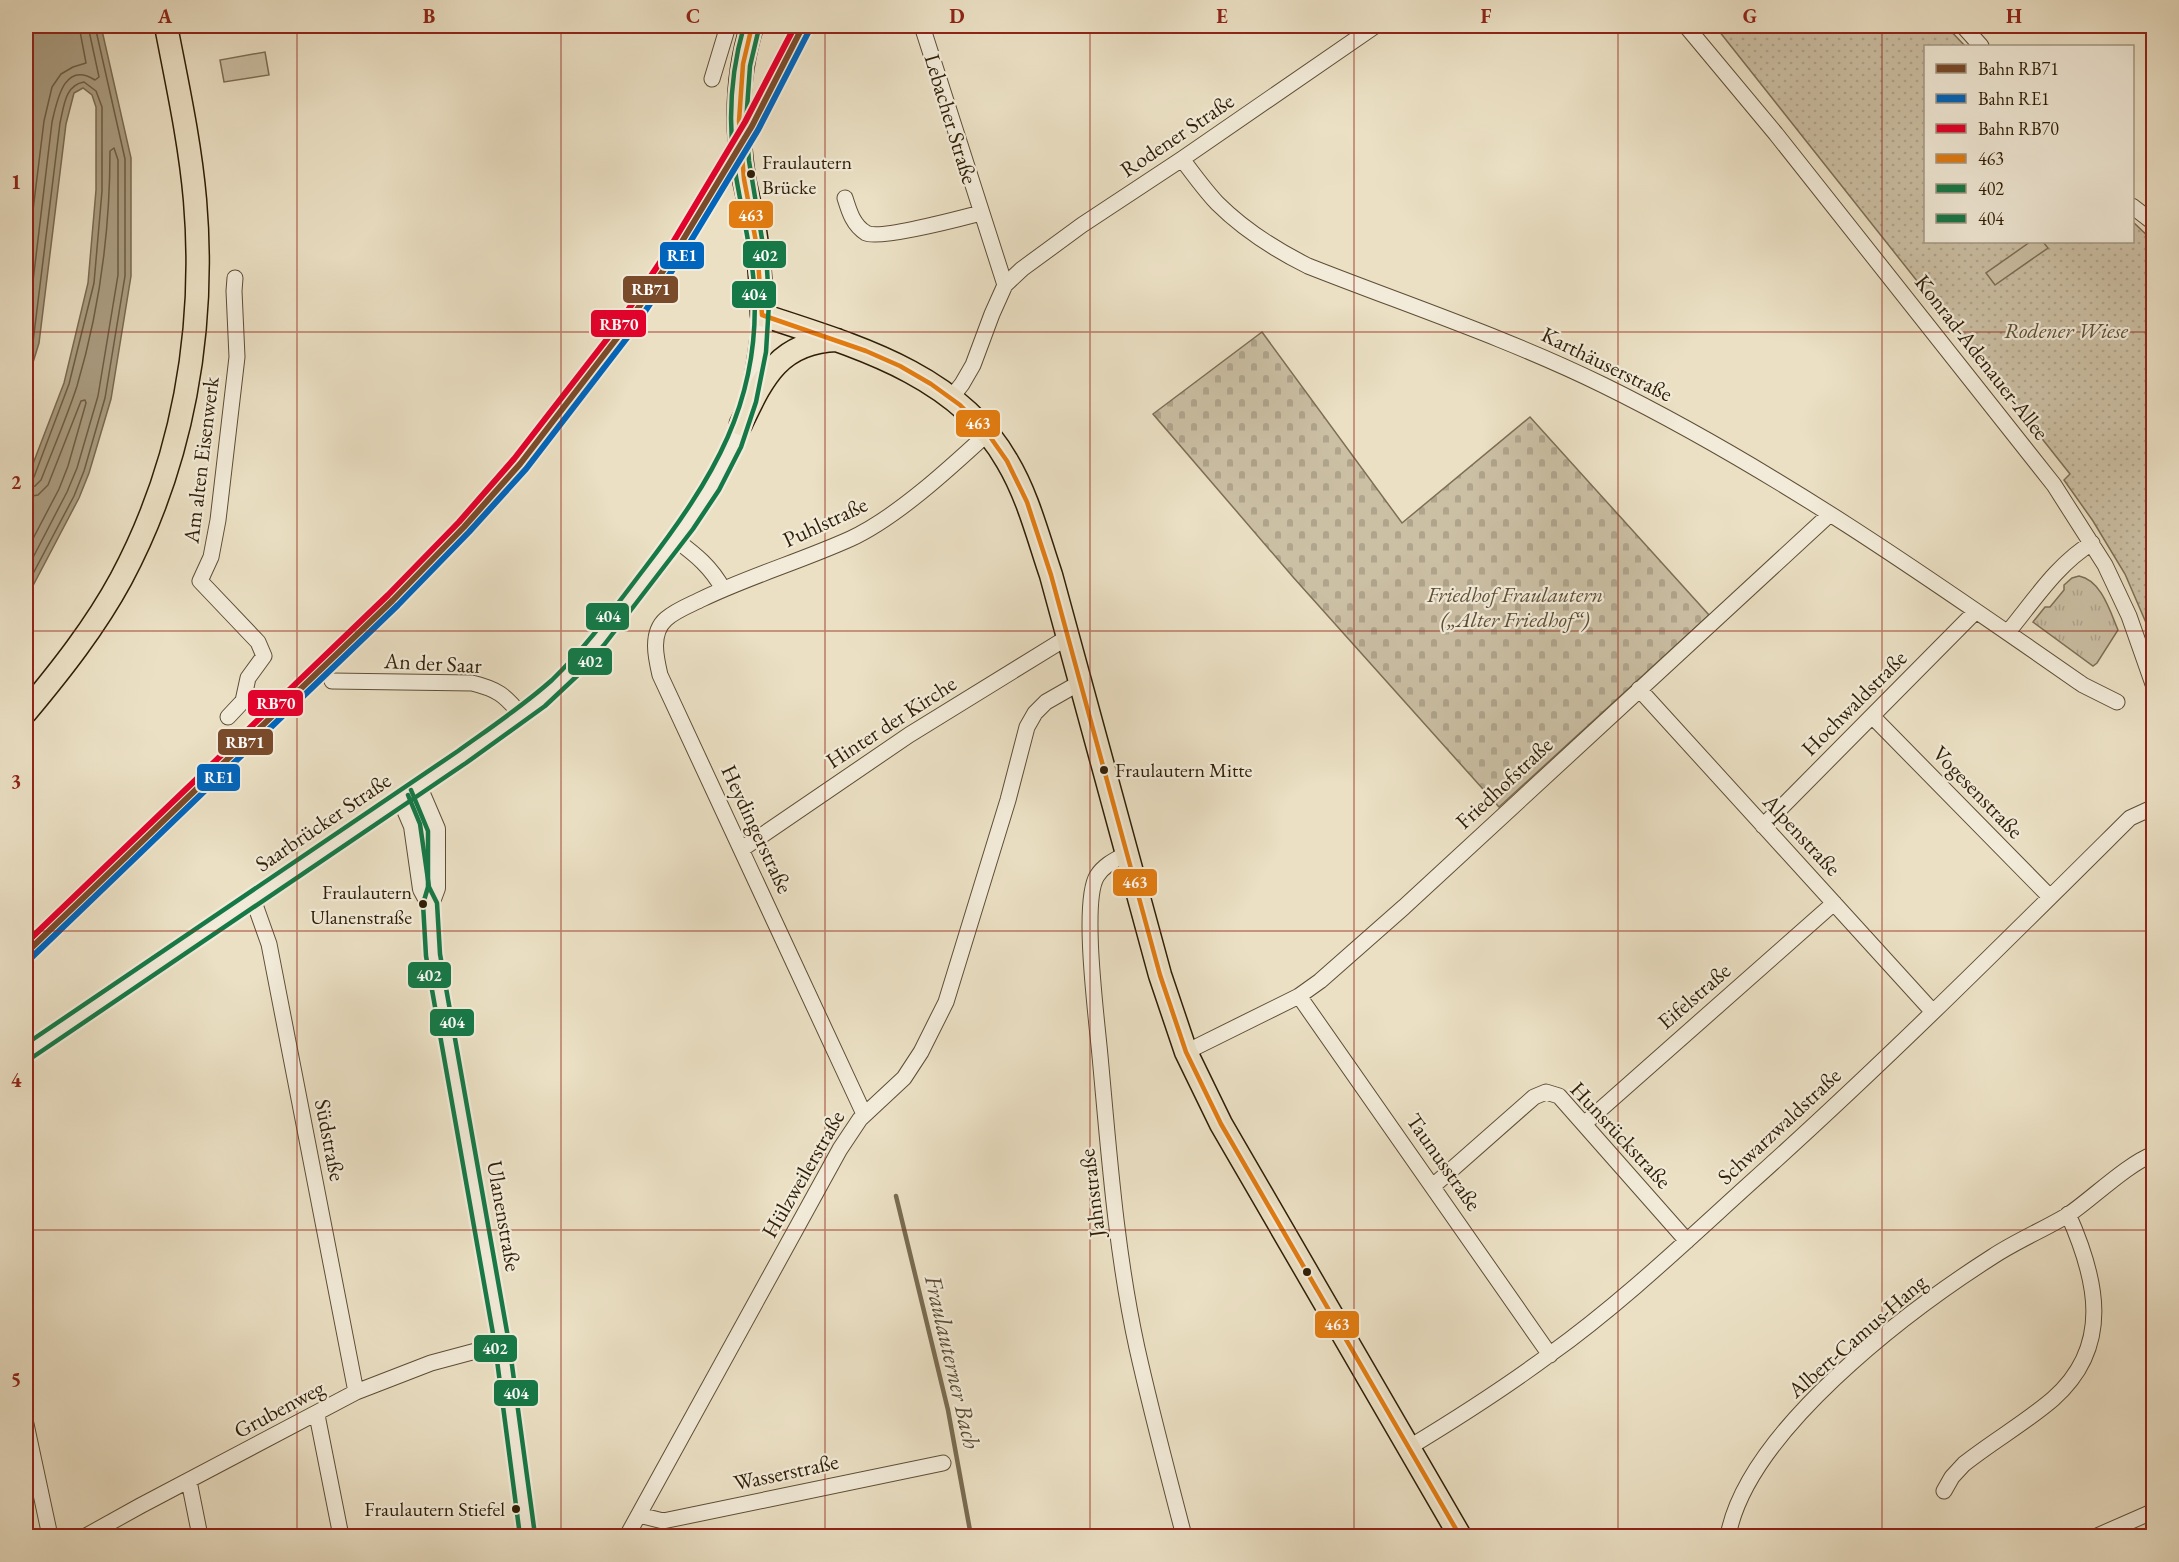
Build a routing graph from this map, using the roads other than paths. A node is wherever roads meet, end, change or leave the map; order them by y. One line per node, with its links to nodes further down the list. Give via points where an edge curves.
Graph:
1 (166, 26): 34 (main road, via 195,198 198,244 195,328 180,422 154,504 120,579 64,666)
2 (728, 26): 9 (street)
3 (752, 26): 17 (main road, via 738,96 738,129 761,272)
4 (922, 26): 13 (street, Lebacher Straße)
5 (1376, 26): 10 (street, Rodener Straße)
6 (1686, 26): 24 (street, Konrad-Adenauer-Allee, via 2054,485)
7 (1963, 26): 8 (street)
8 (1981, 45)
9 (712, 80)
10 (1182, 159): 16 (street, Rodener Straße, via 1082,225); 22 (street, Karthäuserstraße, via 1219,205 1290,257 1519,347 1602,385 1709,440)
11 (845, 198): 13 (street, Lebacher Straße, via 855,223 868,234 884,235)
12 (2134, 207): 14 (street)
13 (981, 213): 16 (street, Lebacher Straße)
14 (2154, 223)
15 (236, 278): 36 (street, Am alten Eisenwerk, via 237,357 218,520 211,557 200,581 258,642 264,656 248,678 243,701)
16 (1005, 285): 19 (street, via 973,365)
17 (762, 315): 18 (main road); 20 (street, Saarbrücker Straße, via 757,358)
18 (838, 340): 19 (main road, via 906,369); 20 (main road, via 821,341 791,352 774,365)
19 (951, 398): 21 (main road)
20 (741, 424): 23 (street, Saarbrücker Straße, via 712,489)
21 (988, 434): 25 (street, Puhlstraße, via 877,525); 28 (main road, via 1006,459 1030,510)
22 (1830, 514): 26 (street, Karthäuserstraße); 32 (street, Friedhofstraße)
23 (676, 540): 25 (street, via 704,561); 35 (street, Saarbrücker Straße, via 580,662)
24 (2091, 543): 27 (street, via 2063,566); 31 (street, Konrad-Adenauer-Allee, via 2129,616)
25 (723, 589): 42 (street, Heydingerstraße, via 665,620 655,651 660,675)
26 (1976, 611): 27 (street, Karthäuserstraße); 37 (street, Hochwaldstraße)
27 (2008, 632): 33 (street, Karthäuserstraße, via 2083,685)
28 (1068, 637): 30 (main road); 42 (street, Hinter der Kirche, via 909,735)
29 (332, 681): 35 (street, An der Saar, via 472,683 506,697)
30 (1080, 682): 43 (main road); 52 (street, Hülzweilerstraße, via 1046,702 1027,727 940,1017 904,1078)
31 (2154, 687)
32 (1639, 689): 41 (street, Alpenstraße); 48 (street, Friedhofstraße, via 1404,907)
33 (2117, 702)
34 (26, 711)
35 (521, 715): 38 (street, Saarbrücker Straße)
36 (228, 717)
37 (1873, 717): 41 (street, Hochwaldstraße); 44 (street, Vogesenstraße)
38 (418, 787): 39 (street, Saarbrücker Straße); 47 (street, Ulanenstraße, via 436,829 436,888)
39 (401, 798): 45 (street, Saarbrücker Straße); 47 (street, Ulanenstraße, via 413,826 422,889)
40 (2154, 807): 44 (street, Schwarzwaldstraße, via 2130,818)
41 (1763, 826): 46 (street, Alpenstraße)
42 (742, 849): 52 (street, Heydingerstraße)
43 (1126, 854): 50 (main road); 75 (street, Jahnstraße, via 1109,863 1097,876 1091,897 1095,1003 1127,1296)
44 (2050, 897): 49 (street, Schwarzwaldstraße)
45 (253, 899): 51 (street, Saarbrücker Straße); 60 (street, Südstraße, via 268,944)
46 (1834, 903): 49 (street, Alpenstraße); 53 (street, Eifelstraße)
47 (430, 904): 58 (street, Ulanenstraße, via 433,956)
48 (1299, 996): 50 (street, Friedhofstraße); 55 (street, Taunusstraße)
49 (1933, 1012): 57 (street, Schwarzwaldstraße)
50 (1186, 1052): 63 (main road, via 1221,1124)
51 (26, 1053)
52 (864, 1114): 68 (street, Hülzweilerstraße, via 840,1149)
53 (1584, 1124): 55 (street, Hunsrückstraße, via 1559,1096 1546,1092 1534,1097); 57 (street, Hunsrückstraße)
54 (2154, 1154): 56 (street, Albert-Camus-Hang)
55 (1433, 1186): 59 (street, Taunusstraße)
56 (2068, 1215): 66 (street, via 2087,1262 2094,1298 2091,1336 2084,1358 2072,1379 2053,1399 1964,1464); 77 (street, Albert-Camus-Hang, via 1941,1291 1826,1388 1761,1461 1744,1489)
57 (1687, 1241): 59 (street, Schwarzwaldstraße)
58 (502, 1344): 60 (street, Grubenweg, via 431,1363); 73 (street, Ulanenstraße)
59 (1550, 1354): 63 (street, Schwarzwaldstraße)
60 (356, 1392): 61 (street, Grubenweg)
61 (317, 1415): 65 (street, Grubenweg); 72 (street)
62 (26, 1424): 69 (street)
63 (1408, 1448): 76 (main road)
64 (943, 1462): 68 (street, Wasserstraße, via 663,1521)
65 (189, 1481): 70 (street, Grubenweg); 71 (street)
66 (1944, 1491)
67 (2154, 1510): 78 (street)
68 (639, 1515): 74 (street, Hülzweilerstraße)
69 (50, 1536)
70 (86, 1536)
71 (200, 1536)
72 (341, 1536)
73 (528, 1536)
74 (627, 1536)
75 (1184, 1536)
76 (1460, 1536)
77 (1728, 1536)
78 (2097, 1536)

